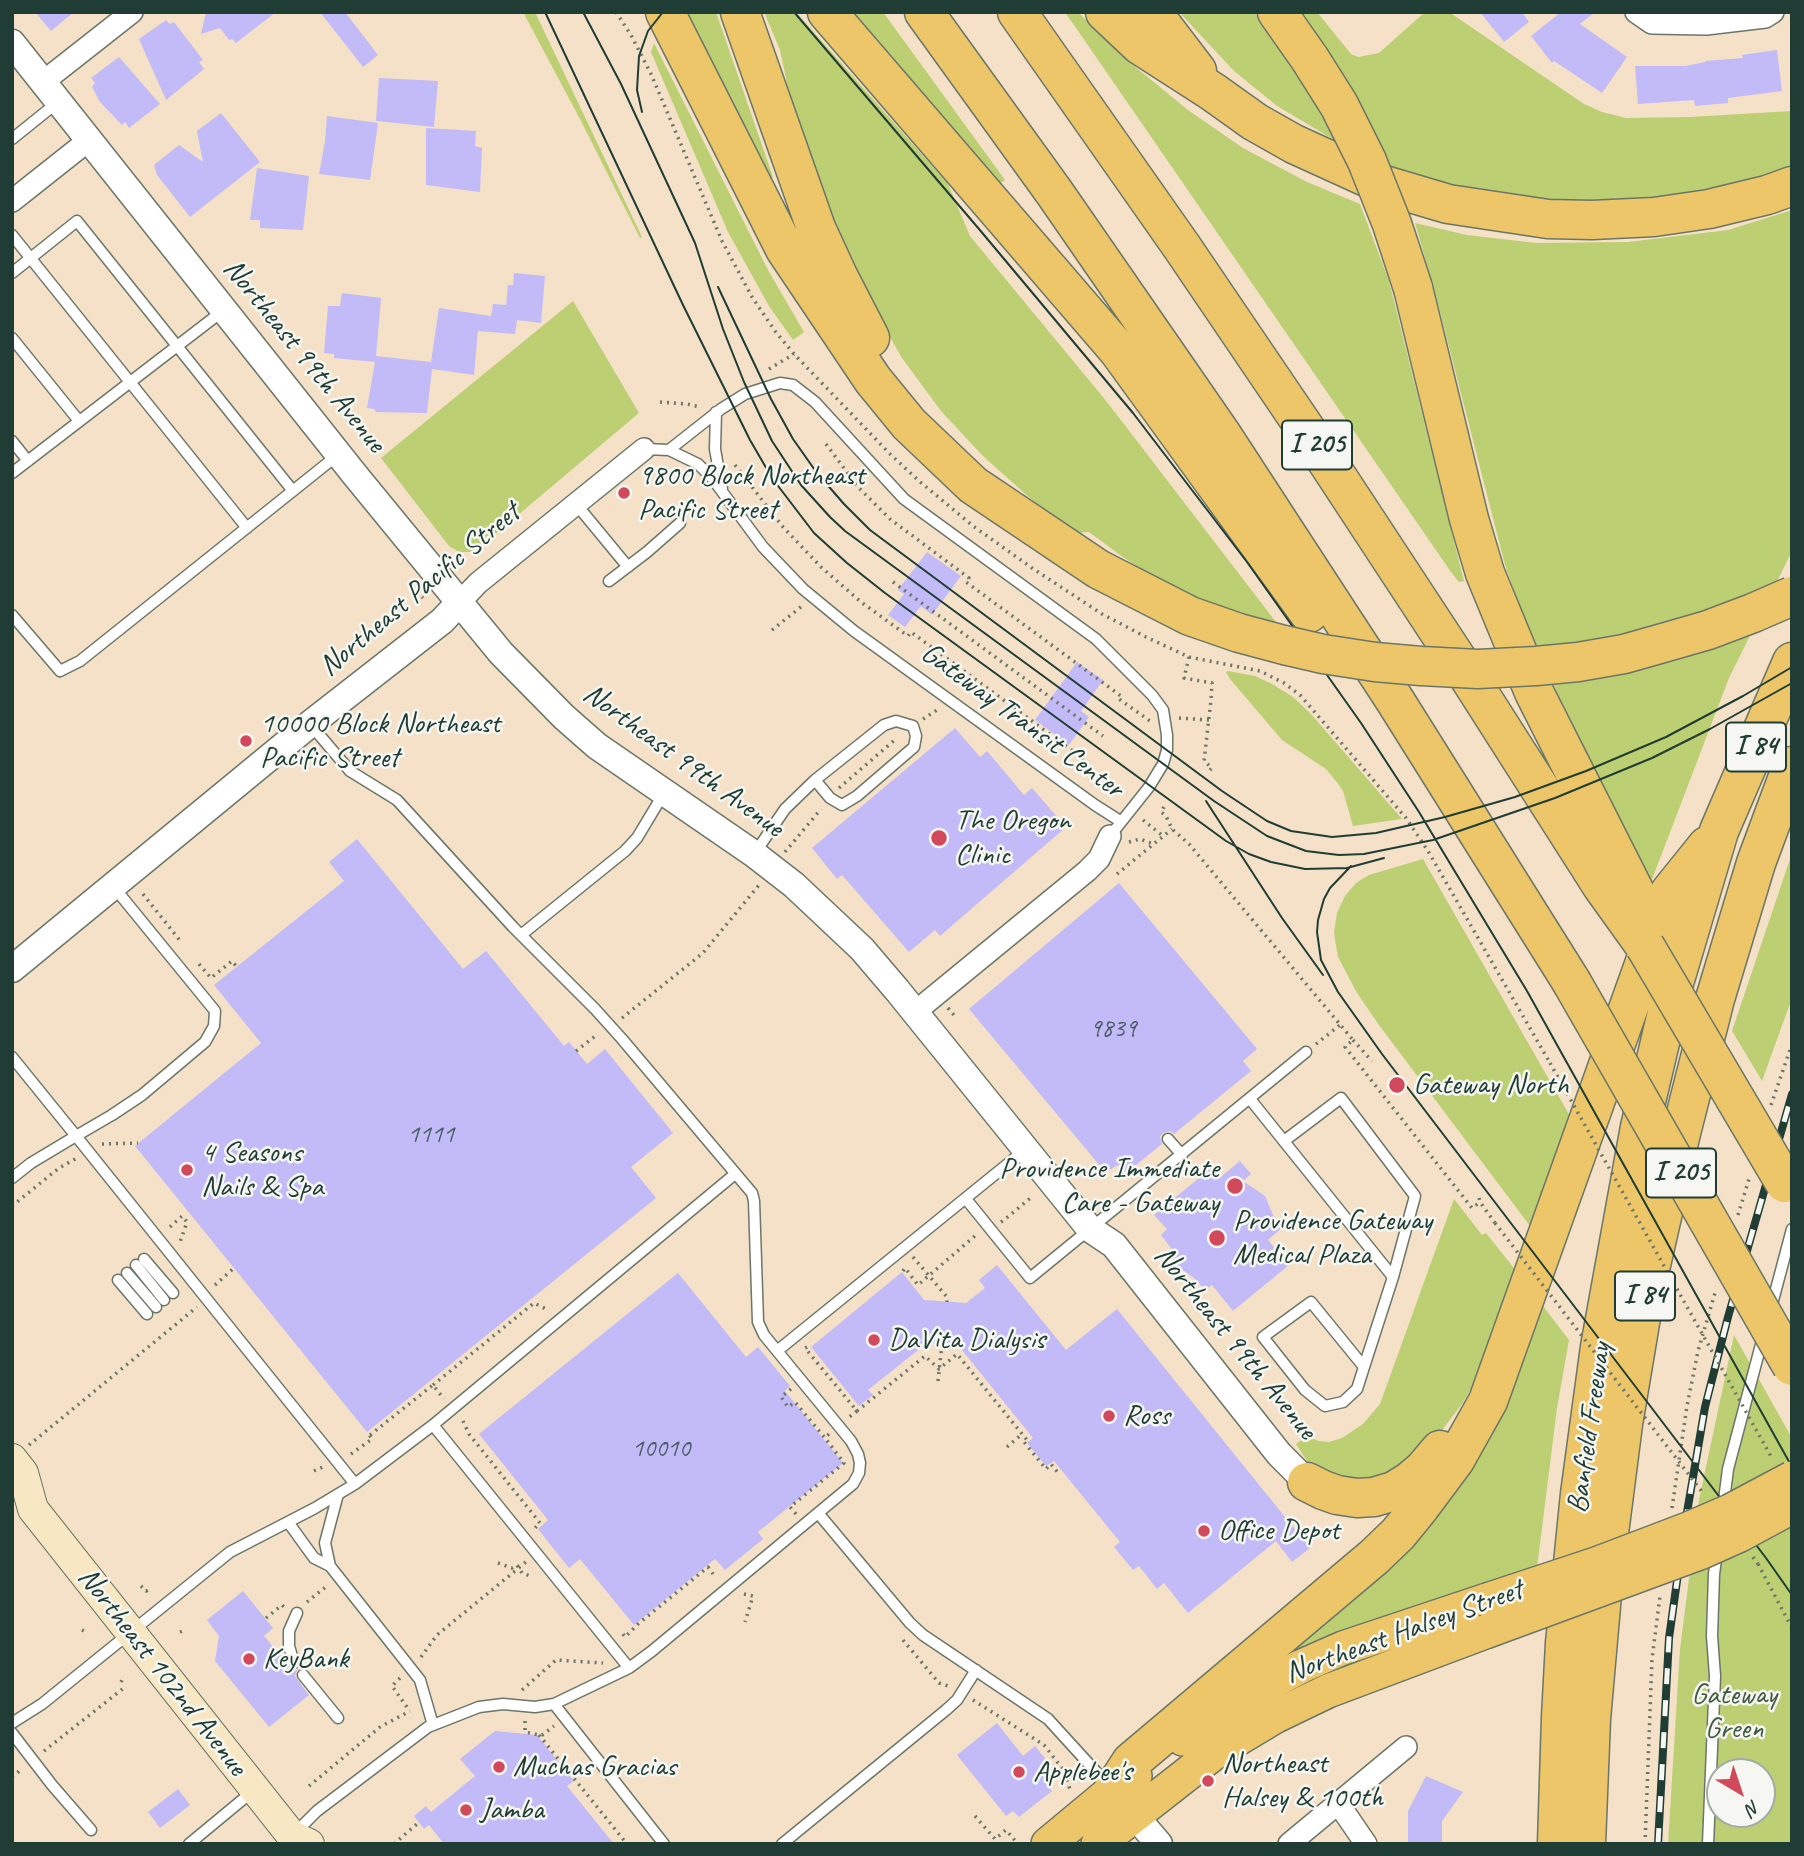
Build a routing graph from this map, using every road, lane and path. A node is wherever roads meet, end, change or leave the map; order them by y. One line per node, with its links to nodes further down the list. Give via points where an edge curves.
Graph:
1 (132, 12): 13 (street)
2 (665, 12): 43 (highway, via 785,249 873,380 946,461)
3 (740, 12): 43 (highway, via 816,228 857,315 908,396)
4 (827, 12): 56 (highway, via 1118,350 1326,637)
5 (924, 12): 56 (highway, I 205, via 1150,329)
6 (1017, 12): 77 (highway, I 205, via 1317,446 1602,887)
7 (1105, 12): 14 (highway, via 1140,45)
8 (1152, 12): 14 (highway)
9 (1277, 12): 77 (highway, bridge, via 1339,105 1392,224 1413,288 1485,573 1534,692 1638,898)
10 (1636, 12): 11 (street, via 1652,23 1706,24 1765,17)
11 (1773, 12)
12 (12, 43): 13 (street, Northeast 99th Avenue)
13 (51, 92): 15 (lane); 16 (street, Northeast 99th Avenue)
14 (1213, 92): 17 (highway, via 1296,146 1344,168 1437,201 1486,210 1548,219 1654,217 1709,209)
15 (12, 139)
16 (89, 140): 18 (street); 22 (street, Northeast 99th Avenue)
17 (1792, 186)
18 (12, 201)
19 (12, 235): 20 (lane)
20 (31, 258): 21 (lane); 24 (lane, via 77,221); 27 (lane)
21 (12, 273)
22 (224, 310): 24 (lane); 36 (street, Northeast 99th Avenue)
23 (12, 338): 31 (lane)
24 (177, 346): 27 (lane); 40 (lane)
25 (794, 354): 26 (path)
26 (766, 374)
27 (130, 382): 31 (lane); 45 (lane)
28 (660, 402): 29 (path, via 699,408)
29 (707, 403)
30 (716, 412): 35 (lane, Gateway Transit Center); 41 (lane, Gateway Transit Center, via 715,449); 68 (lane, Gateway Transit Center, via 765,386 780,383 804,392 904,499 1096,639 1152,695 1163,710 1167,750 1149,787)
31 (79, 422): 37 (lane)
32 (12, 441): 37 (lane)
33 (826, 444): 59 (path, via 858,487 890,519 969,578 966,583)
34 (644, 449): 35 (lane, Gateway Transit Center); 42 (street, Northeast Pacific Street)
35 (669, 450): 41 (lane, Gateway Transit Center, via 698,464)
36 (339, 454): 40 (lane); 50 (street, Northeast 99th Avenue)
37 (28, 461): 39 (lane)
38 (733, 462): 62 (path, via 783,527 861,602 908,636 911,632)
39 (12, 473)
40 (293, 491): 45 (lane)
41 (723, 491): 68 (lane, Gateway Transit Center, via 763,547 803,589 1068,786)
42 (576, 504): 46 (lane); 50 (street, Northeast Pacific Street)
43 (1018, 517): 49 (highway, bridge, via 1098,569 1190,615 1284,645 1375,662 1478,668 1612,656 1742,618)
44 (680, 523): 46 (lane)
45 (247, 528): 52 (lane, via 80,661 60,671)
46 (628, 567): 47 (lane)
47 (608, 581)
48 (893, 582): 61 (path)
49 (1792, 596)
50 (459, 603): 60 (street, Northeast Pacific Street); 66 (street, Northeast 99th Avenue, via 564,717)
51 (804, 605): 53 (path)
52 (12, 615)
53 (772, 630)
54 (1189, 657): 58 (path, via 1184,678 1212,683)
55 (1792, 662): 70 (highway, Banfield Freeway / I 84)
56 (1396, 702): 121 (highway, I 205, bridge, via 1571,981)
57 (1177, 718): 58 (path)
58 (1209, 719): 64 (path, via 1204,761 1212,768)
59 (1150, 721)
60 (310, 724): 73 (street, Northeast Pacific Street); 76 (lane, via 350,771 397,800)
61 (1103, 736)
62 (1086, 760)
63 (1792, 766): 201 (highway, Banfield Freeway / I 84, via 1756,863 1715,999 1646,1287 1604,1572)
64 (1208, 772)
65 (815, 780): 65 (lane, via 842,805 914,747 913,726 884,725); 71 (lane, via 785,809)
66 (664, 792): 71 (street, Northeast 99th Avenue); 76 (lane, via 625,851)
67 (1164, 807): 69 (path, via 1161,812)
68 (1115, 828): 81 (street, via 1099,859 1087,871)
69 (1172, 829): 72 (path); 82 (path)
70 (1719, 831): 126 (highway, via 1670,892); 200 (highway, Banfield Freeway / I 84, via 1656,1054 1600,1347 1567,1617)
71 (754, 854): 81 (street, Northeast 99th Avenue, via 862,948)
72 (1116, 874)
73 (113, 886): 80 (street, Northeast Pacific Street); 91 (lane, via 215,1011 215,1026 205,1042 142,1095)
74 (143, 894): 75 (path)
75 (174, 933)
76 (521, 935): 99 (lane, via 622,1039)
77 (1645, 946): 101 (highway, I 205, bridge)
78 (237, 967): 79 (path, via 232,961 211,978)
79 (202, 968)
80 (12, 969)
81 (915, 1012): 95 (street, Northeast 99th Avenue)
82 (1340, 1025): 83 (path); 85 (path)
83 (1353, 1040): 87 (path); 139 (path, bridge, via 1345,1046 1472,1208 1479,1200)
84 (1792, 1044): 90 (path)
85 (1306, 1052): 89 (lane)
86 (12, 1057): 91 (lane)
87 (1372, 1061)
88 (1550, 1063): 134 (path, bridge)
89 (1250, 1099): 93 (lane); 97 (lane)
90 (1771, 1106)
91 (76, 1136): 96 (lane); 100 (lane)
92 (1168, 1139): 97 (lane)
93 (1284, 1142): 114 (lane); 114 (lane, via 1341,1098 1415,1196)
94 (138, 1143): 96 (path, via 101,1144)
95 (1026, 1150): 102 (lane); 107 (street, Northeast 99th Avenue)
96 (88, 1151): 103 (path); 116 (lane)
97 (1182, 1155): 107 (lane)
98 (1752, 1171): 105 (path)
99 (735, 1174): 120 (lane, via 754,1201 758,1322); 127 (lane)
100 (12, 1178)
101 (1792, 1196)
102 (966, 1199): 107 (lane, via 1030,1279); 109 (lane)
103 (12, 1206)
104 (187, 1222): 106 (path, via 182,1216)
105 (1736, 1222)
106 (170, 1227)
107 (1090, 1229): 136 (street, Northeast 99th Avenue, via 1114,1245 1279,1454)
108 (1792, 1229): 144 (lane, via 1728,1469)
109 (905, 1247): 112 (path); 120 (lane)
110 (234, 1268): 116 (path)
111 (131, 1269): 111 (lane, via 160,1304)
112 (929, 1276): 113 (path, via 918,1285 905,1268); 117 (path)
113 (895, 1277)
114 (1393, 1278): 122 (lane)
115 (1717, 1287): 143 (path, via 1698,1351)
116 (206, 1296): 132 (path); 137 (lane)
117 (947, 1301)
118 (548, 1310): 125 (path, via 534,1303)
119 (942, 1344): 123 (path)
120 (777, 1350): 142 (lane, via 858,1454 859,1473 853,1485)
121 (1792, 1366)
122 (1364, 1367): 122 (lane, via 1357,1389 1343,1402 1325,1406 1305,1390 1264,1337 1311,1302)
123 (939, 1369): 124 (path); 128 (path, via 925,1356); 130 (path, via 957,1354)
124 (938, 1381)
125 (433, 1385): 127 (path); 133 (path, via 369,1434 373,1439)
126 (1488, 1401): 136 (highway, via 1456,1429 1423,1470 1394,1491 1357,1498); 183 (highway, via 1455,1460 1398,1534 1131,1762)
127 (453, 1409): 129 (lane); 147 (path, via 540,1523 534,1528 541,1537)
128 (856, 1411)
129 (433, 1425): 137 (lane); 147 (lane)
130 (1022, 1434): 131 (path); 135 (path, via 1046,1469 1051,1464)
131 (1007, 1447)
132 (20, 1452): 140 (main road, Northeast 102nd Avenue)
133 (355, 1452)
134 (1784, 1471): 183 (main road, Northeast Halsey Street, bridge, via 1730,1511 1688,1529 1343,1648 1289,1672 1223,1710 1139,1773)
135 (1059, 1474)
136 (1307, 1482)
137 (355, 1484): 138 (lane)
138 (338, 1494): 145 (lane); 150 (lane, via 325,1543)
139 (1707, 1498)
140 (23, 1504): 159 (main road, Northeast 102nd Avenue)
141 (1792, 1507): 183 (main road, Northeast Halsey Street, bridge, via 1702,1552 1328,1691)
142 (818, 1513): 164 (lane); 165 (lane, via 910,1623)
143 (1671, 1513)
144 (1721, 1521)
145 (288, 1522): 150 (lane, via 314,1558); 159 (lane, via 230,1552)
146 (1719, 1534): 203 (lane, via 1714,1574)
147 (534, 1550): 151 (path); 164 (lane)
148 (1749, 1553): 158 (path, bridge)
149 (498, 1563): 151 (path)
150 (330, 1566): 175 (lane, via 420,1679)
151 (519, 1569): 153 (path); 161 (path, via 437,1635)
152 (724, 1573): 160 (path, via 717,1579 708,1567)
153 (533, 1577)
154 (141, 1586): 155 (path)
155 (151, 1589)
156 (1661, 1593): 202 (path, via 1652,1659)
157 (297, 1612): 162 (lane, via 289,1631)
158 (1792, 1628)
159 (131, 1633): 174 (lane); 182 (main road, Northeast 102nd Avenue)
160 (625, 1637)
161 (420, 1659)
162 (293, 1663)
163 (603, 1663): 169 (path, via 556,1660)
164 (629, 1668): 170 (lane)
165 (976, 1670): 183 (lane, via 1048,1719); 193 (lane, via 946,1710)
166 (303, 1675): 172 (lane)
167 (400, 1678): 181 (path, via 392,1686 412,1710 380,1727)
168 (125, 1687): 179 (path)
169 (521, 1692)
170 (555, 1704): 171 (lane); 173 (lane)
171 (519, 1705): 175 (lane, via 479,1707); 177 (path, via 517,1721 526,1721 525,1732)
172 (338, 1718)
173 (565, 1718): 177 (path); 192 (lane)
174 (12, 1723)
175 (433, 1726): 188 (lane, via 317,1811)
176 (12, 1733): 179 (lane)
177 (539, 1735): 191 (path)
178 (1406, 1747): 184 (street)
179 (33, 1760): 180 (path); 187 (lane)
180 (12, 1777)
181 (309, 1786)
182 (255, 1789): 188 (main road, Northeast 102nd Avenue); 189 (lane)
183 (1123, 1803): 195 (main road, Northeast Halsey Street); 196 (main road, Northeast Halsey Street); 197 (street)
184 (1338, 1803): 198 (street); 199 (street)
185 (975, 1816): 194 (path, via 995,1839 1006,1830)
186 (418, 1824): 190 (path)
187 (91, 1830)
188 (295, 1842)
189 (189, 1844)
190 (394, 1844)
191 (627, 1844)
192 (664, 1844)
193 (782, 1844)
194 (1018, 1844)
195 (1048, 1844)
196 (1098, 1844)
197 (1159, 1844)
198 (1289, 1844)
199 (1366, 1844)
200 (1557, 1844)
201 (1586, 1844)
202 (1645, 1844)
203 (1708, 1844)

